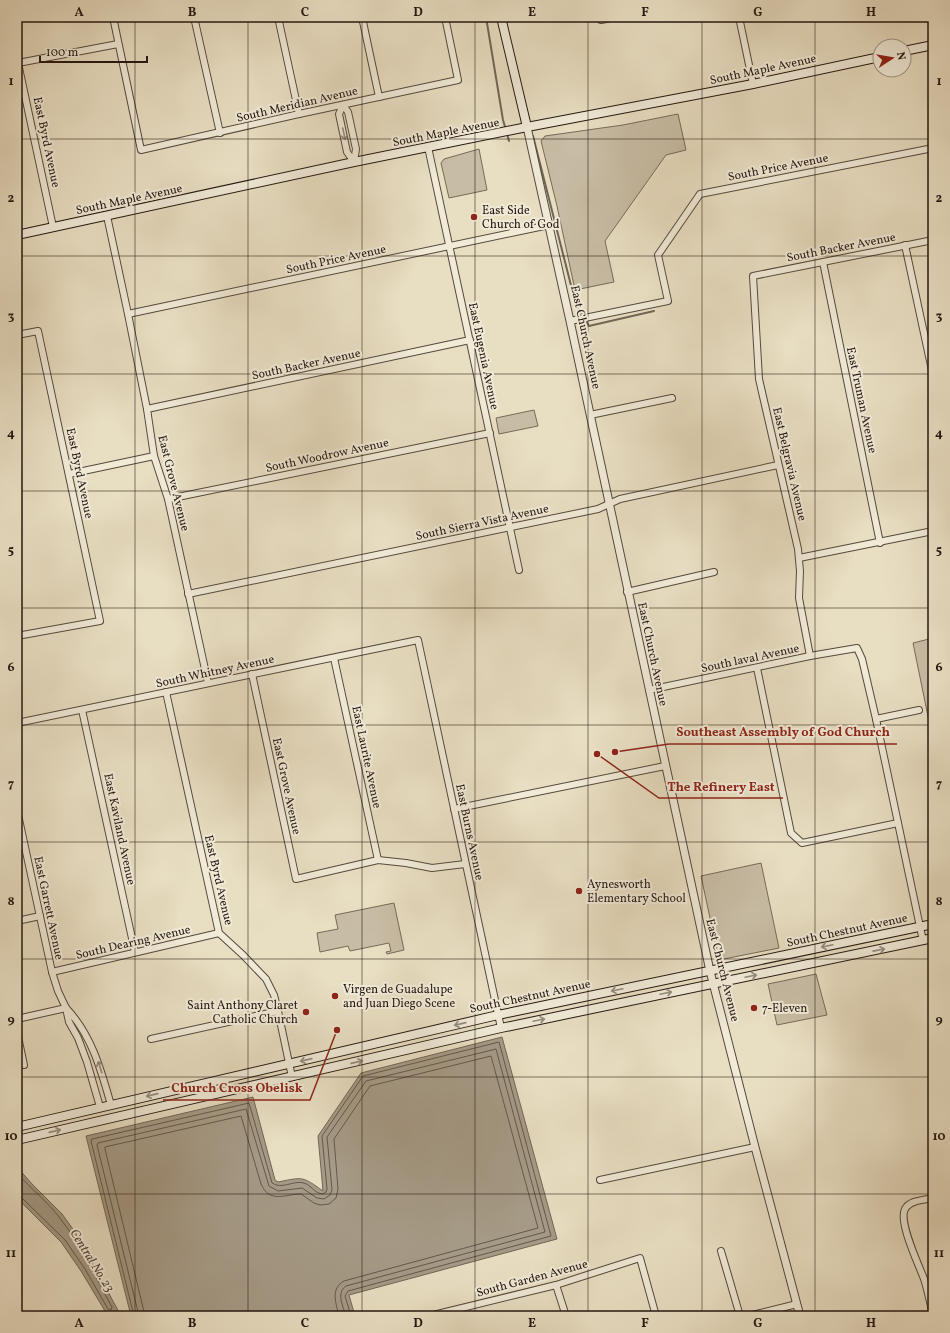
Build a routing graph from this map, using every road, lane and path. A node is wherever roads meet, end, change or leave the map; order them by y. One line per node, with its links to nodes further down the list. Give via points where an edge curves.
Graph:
1 (113, 17): 10 (street)
2 (194, 17): 19 (street)
3 (278, 17): 17 (street)
4 (362, 17): 15 (street)
5 (445, 17): 15 (street, South Meridian Avenue, via 458,80)
6 (501, 17): 18 (main road, East Church Avenue)
7 (616, 17): 9 (street)
8 (740, 17): 14 (street)
9 (601, 19)
10 (118, 44): 19 (street, South Meridian Avenue, via 141,150); 25 (street, East Byrd Avenue, via 18,63)
11 (933, 45): 12 (main road)
12 (912, 49)
13 (872, 58): 14 (main road, South Maple Avenue)
14 (753, 84): 18 (main road, South Maple Avenue)
15 (379, 97): 16 (street, South Meridian Avenue)
16 (343, 105): 17 (street, South Meridian Avenue); 22 (street, via 339,114 347,152)
17 (300, 114): 19 (street, South Meridian Avenue)
18 (527, 127): 20 (main road, South Maple Avenue); 24 (street, East Church Avenue)
19 (220, 133)
20 (428, 147): 22 (main road, South Maple Avenue); 29 (street, East Eugenia Avenue)
21 (933, 148): 33 (street, South Price Avenue, via 700,194 658,255 668,301)
22 (354, 162): 23 (main road, South Maple Avenue)
23 (107, 216): 25 (main road, South Maple Avenue); 32 (street, East Grove Avenue)
24 (549, 225): 29 (street, South Price Avenue); 33 (street, East Church Avenue)
25 (53, 227): 26 (main road, South Maple Avenue)
26 (17, 235)
27 (933, 240): 28 (street, South Backer Avenue)
28 (905, 245): 30 (street, South Backer Avenue); 36 (street)
29 (450, 246): 32 (street, South Price Avenue); 35 (street, East Eugenia Avenue)
30 (823, 262): 31 (street, South Backer Avenue); 48 (street, East Truman Avenue)
31 (753, 276): 42 (street, East Belgravia Avenue, via 759,379)
32 (128, 314): 38 (street, East Grove Avenue)
33 (570, 321): 39 (street, East Church Avenue)
34 (17, 335): 43 (street, East Byrd Avenue, via 38,331)
35 (470, 340): 38 (street, South Backer Avenue); 40 (street, East Eugenia Avenue)
36 (933, 375)
37 (672, 398): 39 (street)
38 (147, 409): 41 (street, East Grove Avenue)
39 (590, 415): 45 (street, East Church Avenue)
40 (490, 433): 44 (street, South Woodrow Avenue); 46 (street, East Eugenia Avenue)
41 (154, 456): 43 (street); 44 (street, East Grove Avenue)
42 (778, 465): 45 (street, South Sierra Vista Avenue, via 620,499); 49 (street, East Belgravia Avenue)
43 (70, 474): 55 (street, East Byrd Avenue, via 100,621)
44 (168, 499): 53 (street, East Grove Avenue)
45 (609, 504): 46 (street, South Sierra Vista Avenue, via 598,509); 52 (street, East Church Avenue)
46 (509, 527): 50 (street, East Eugenia Avenue); 53 (street, South Sierra Vista Avenue)
47 (933, 531): 48 (street)
48 (880, 543): 49 (street)
49 (799, 558): 57 (street, East Belgravia Avenue, via 799,598)
50 (519, 570)
51 (714, 572): 52 (street)
52 (627, 592): 62 (street, East Church Avenue)
53 (188, 594): 61 (street, East Grove Avenue)
54 (17, 627): 55 (street)
55 (18, 636)
56 (418, 640): 58 (street, South Whitney Avenue); 70 (street, East Burns Avenue)
57 (810, 656): 59 (street, South laval Avenue); 66 (street, South laval Avenue, via 857,648)
58 (334, 658): 60 (street, South Whitney Avenue); 72 (street, East Laurite Avenue)
59 (757, 668): 62 (street, South laval Avenue); 71 (street, via 791,833 802,843)
60 (252, 674): 61 (street, South Whitney Avenue); 72 (street, East Grove Avenue, via 296,879)
61 (208, 683): 63 (street, South Whitney Avenue)
62 (649, 690): 68 (street, East Church Avenue)
63 (166, 692): 64 (street, South Whitney Avenue); 78 (street, East Byrd Avenue)
64 (82, 710): 67 (street, South Whitney Avenue); 81 (street, East Kaviland Avenue)
65 (919, 710): 66 (street)
66 (876, 719): 71 (street)
67 (17, 724)
68 (665, 766): 70 (street); 82 (street, East Church Avenue)
69 (17, 810): 74 (street, East Garrett Avenue)
70 (454, 810): 73 (street, East Burns Avenue)
71 (898, 823): 77 (street)
72 (378, 860): 73 (street, via 432,868)
73 (465, 864): 87 (street, East Burns Avenue)
74 (40, 916): 75 (street); 83 (street, East Garrett Avenue)
75 (17, 921)
76 (933, 924): 77 (main road, South Chestnut Avenue)
77 (920, 927): 80 (street); 82 (main road, South Chestnut Avenue, one-way to 82)
78 (219, 933): 81 (street, South Dearing Avenue); 86 (street, East Byrd Avenue, via 266,979)
79 (933, 938): 80 (main road, South Chestnut Avenue)
80 (923, 941): 84 (main road, South Chestnut Avenue, one-way to 80)
81 (135, 952): 83 (street, South Dearing Avenue)
82 (710, 971): 84 (street, East Church Avenue); 87 (main road, South Chestnut Avenue, one-way to 87)
83 (52, 972): 85 (street, East Garrett Avenue)
84 (713, 983): 89 (main road, South Chestnut Avenue, one-way to 84); 99 (street, East Church Avenue)
85 (66, 1008): 88 (street); 95 (street, East Garrett Avenue, one-way to 85, via 90,1044 77,1020); 96 (street, East Garrett Avenue, via 69,1022 87,1062)
86 (278, 1011): 91 (street); 92 (street, East Byrd Avenue)
87 (498, 1015): 89 (street, East Burns Avenue); 92 (main road, South Chestnut Avenue, one-way to 92)
88 (17, 1020)
89 (501, 1028): 94 (main road, South Chestnut Avenue, one-way to 89)
90 (17, 1032): 93 (street)
91 (151, 1039)
92 (289, 1064): 94 (street, East Byrd Avenue); 95 (main road, South Chestnut Avenue, one-way to 95)
93 (24, 1065)
94 (292, 1077): 98 (main road, South Chestnut Avenue, one-way to 94)
95 (111, 1105): 96 (main road, South Chestnut Avenue)
96 (100, 1108): 97 (main road, South Chestnut Avenue)
97 (17, 1127)
98 (17, 1140)
99 (755, 1147): 100 (street); 104 (street, East Church Avenue)
100 (600, 1180)
101 (933, 1198): 105 (street, via 910,1204 905,1208 903,1219 924,1279)
102 (721, 1251): 109 (street)
103 (556, 1285): 106 (street, South Garden Avenue); 107 (street); 108 (street, South Garden Avenue, via 640,1258)
104 (797, 1304): 110 (street); 111 (street, East Church Avenue)
105 (933, 1315)
106 (429, 1316)
107 (566, 1316)
108 (656, 1316)
109 (740, 1316)
110 (748, 1316)
111 (800, 1316)

